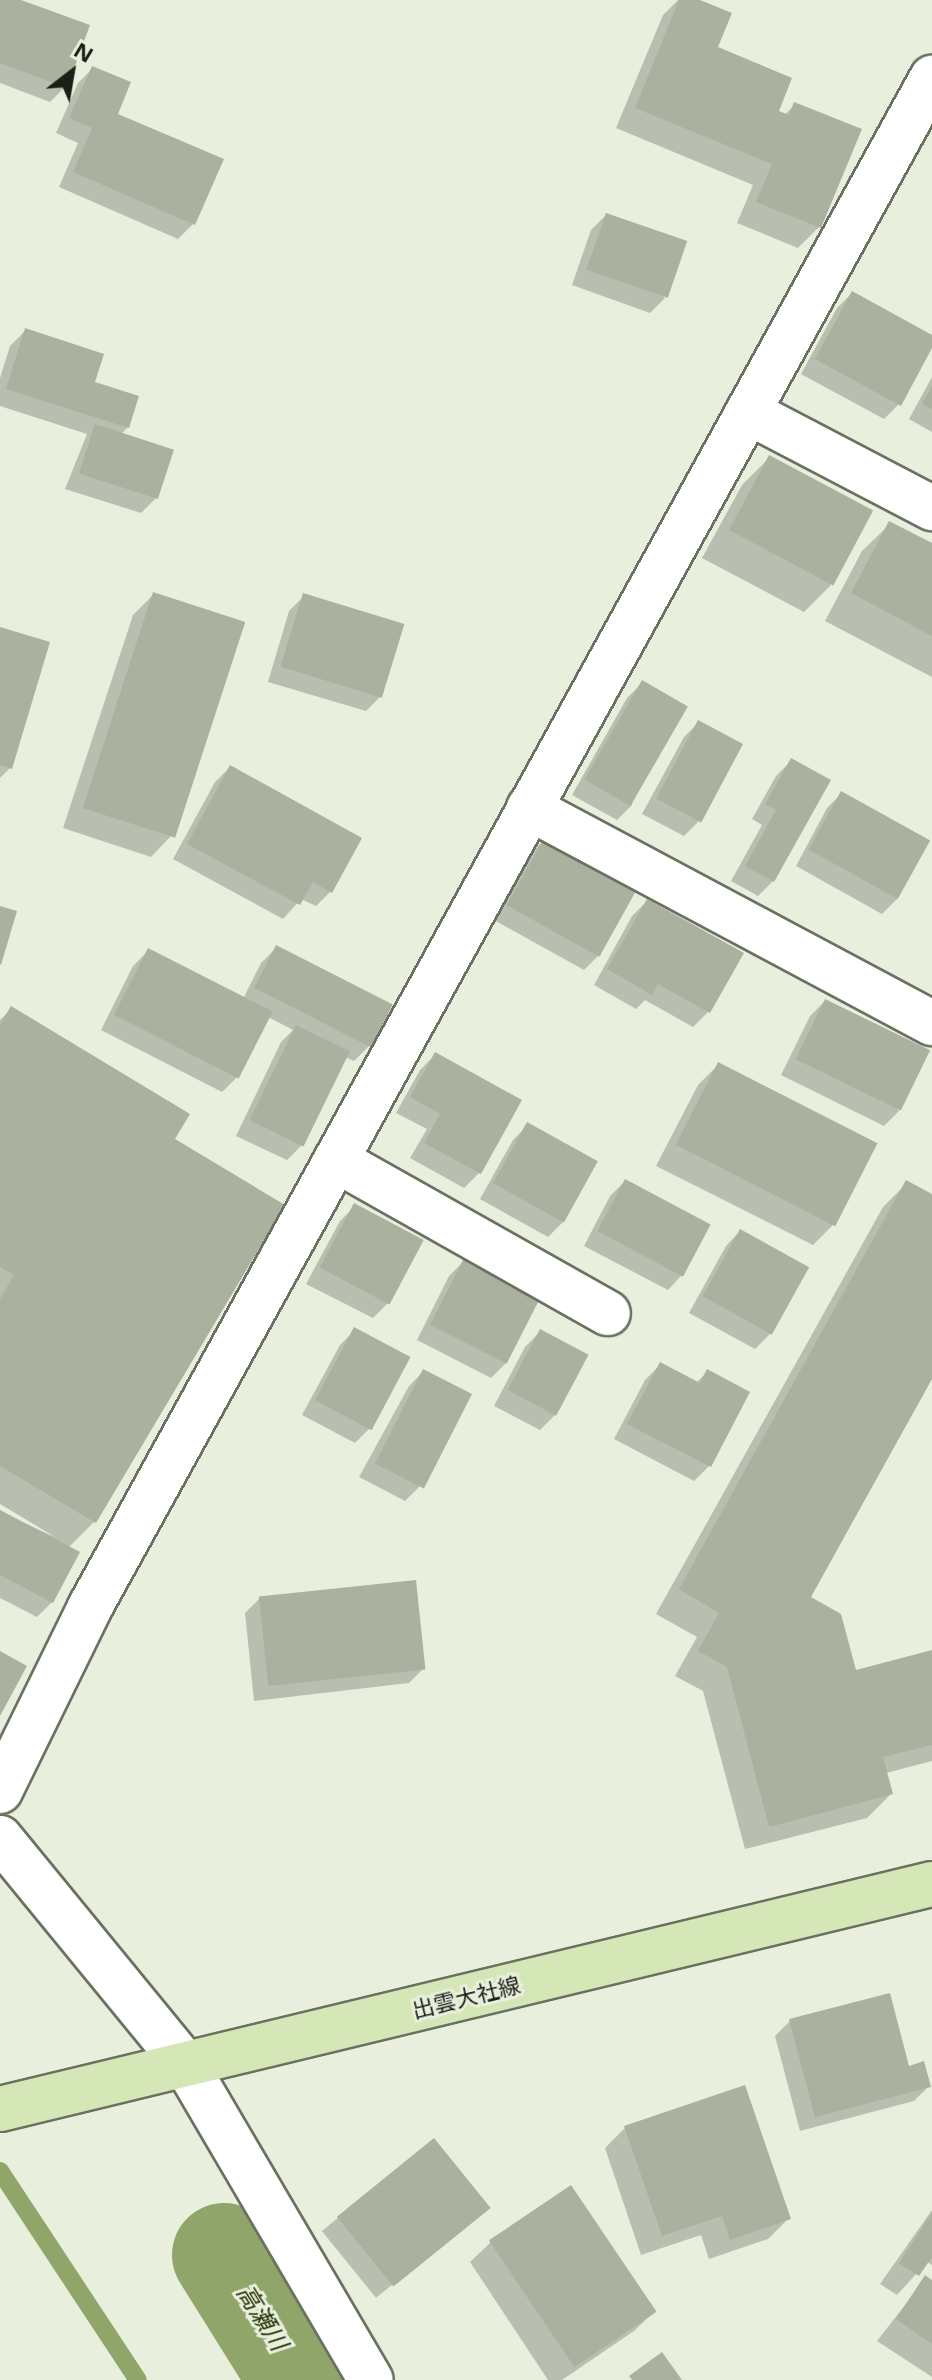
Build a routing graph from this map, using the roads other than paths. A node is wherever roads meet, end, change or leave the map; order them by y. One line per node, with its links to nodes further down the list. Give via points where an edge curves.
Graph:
1 (932, 78): 2 (street)
2 (748, 412): 3 (street); 4 (street)
3 (932, 508)
4 (529, 808): 5 (street); 6 (street)
5 (932, 1023)
6 (336, 1160): 7 (street); 8 (street, via 90,1607)
7 (608, 1313)
8 (0, 1791)
9 (0, 1838): 11 (street)
10 (932, 1884): 11 (main road, 出雲大社線)
11 (186, 2065): 12 (main road, 出雲大社線); 13 (street)
12 (0, 2109)
13 (371, 2380)

